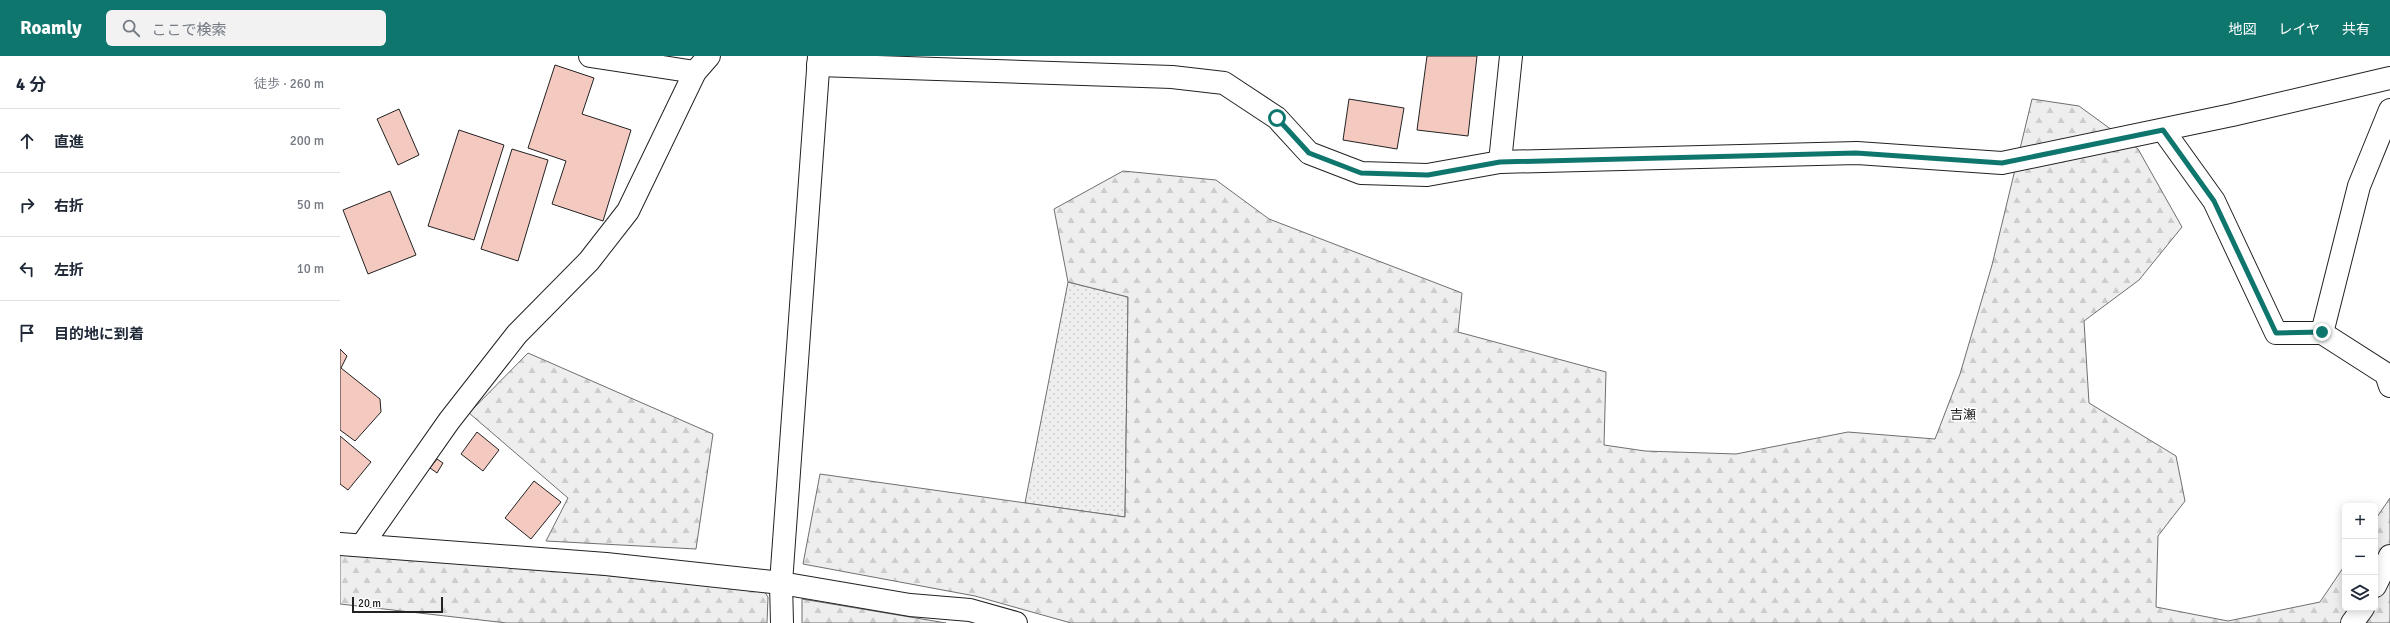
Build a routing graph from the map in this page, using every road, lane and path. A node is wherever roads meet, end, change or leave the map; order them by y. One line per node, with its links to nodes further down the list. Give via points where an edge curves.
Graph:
1 (590, 56): 4 (street)
2 (1511, 56): 8 (street)
3 (819, 61): 8 (street, via 1172,77 1224,83 1277,118 1309,153 1361,173 1428,175); 15 (street)
4 (702, 64): 12 (street, via 628,211 589,261 512,340 449,421)
5 (2390, 78): 7 (street)
6 (2390, 110): 9 (street, via 2359,186)
7 (2163, 130): 8 (street, via 2002,163 1856,153); 9 (street, via 2214,201 2276,333)
8 (1500, 162)
9 (2322, 332): 10 (street, via 2386,374)
10 (2390, 386)
11 (340, 544): 12 (street)
12 (362, 545): 15 (street, via 606,564)
13 (2390, 556): 14 (street)
14 (2378, 580)
15 (782, 592): 17 (street); 18 (street, via 970,610)
16 (2361, 611): 19 (street)
17 (782, 623)
18 (1016, 623)
19 (2352, 623)

